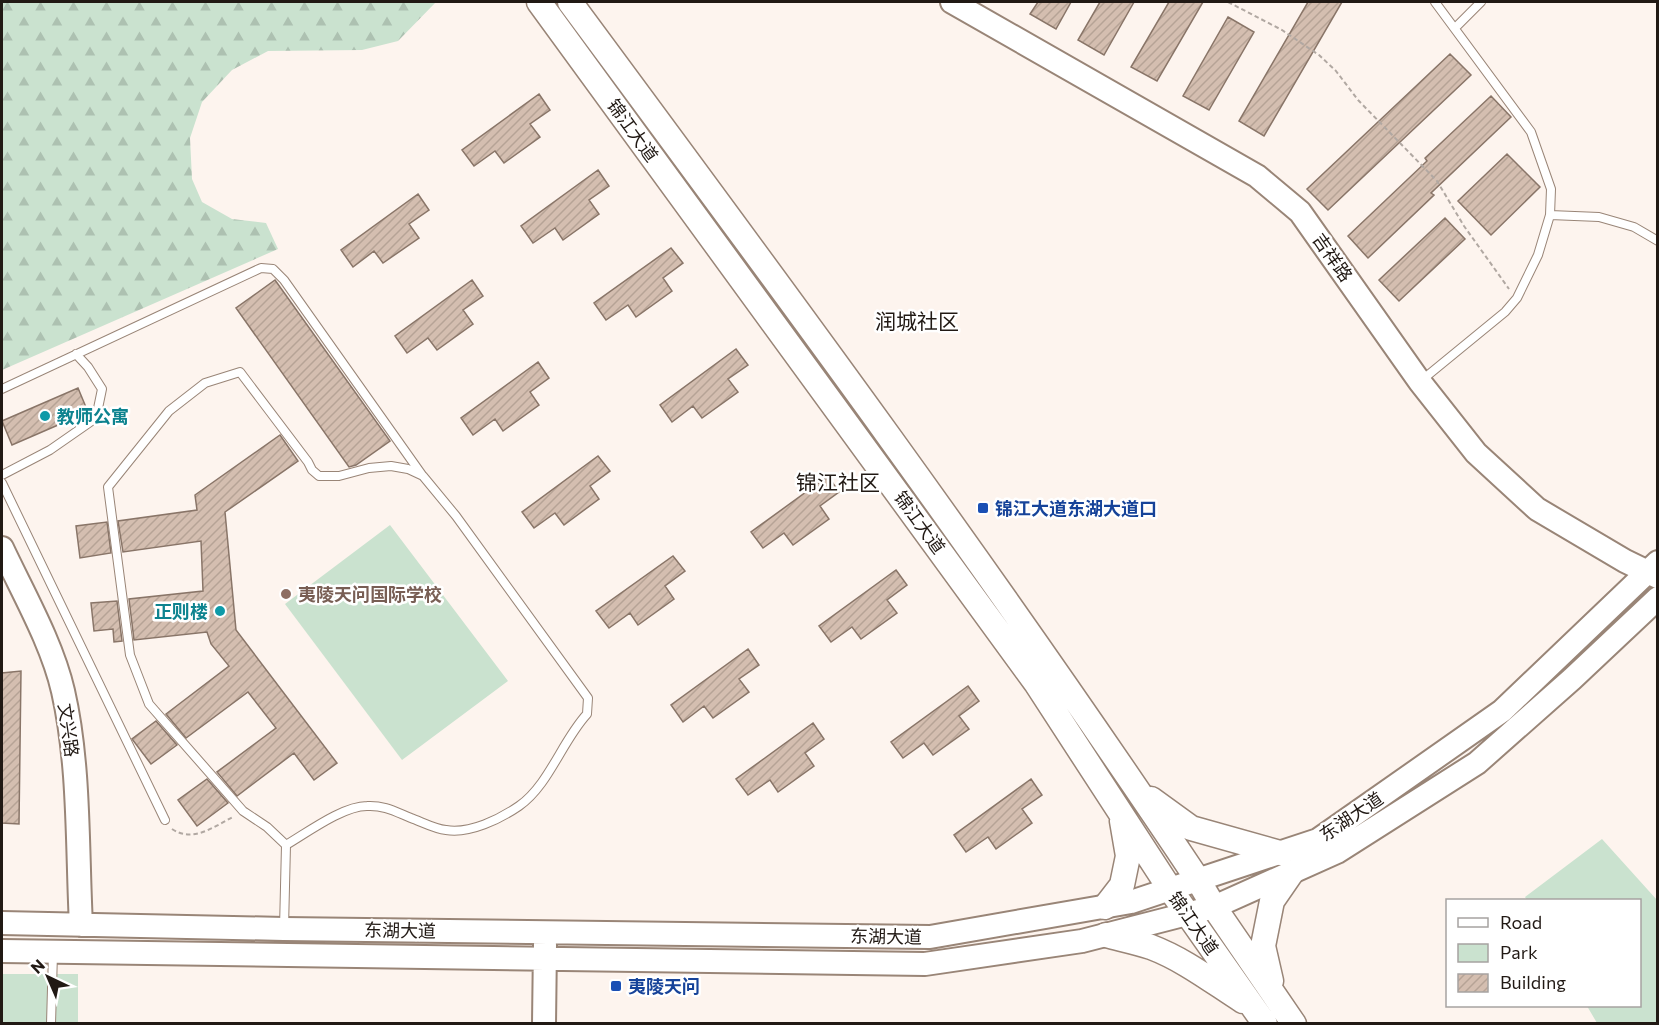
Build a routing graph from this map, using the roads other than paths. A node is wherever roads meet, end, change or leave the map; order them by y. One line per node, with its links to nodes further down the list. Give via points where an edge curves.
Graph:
1 (539, 2): 19 (main road, 锦江大道, via 1036,683)
2 (570, 2): 18 (main road, 锦江大道, via 783,288)
3 (952, 2): 10 (main road, 吉祥路, via 1257,176 1300,212)
4 (1435, 2): 6 (lane)
5 (1481, 2): 6 (lane)
6 (1455, 28): 7 (lane, via 1531,132 1551,189)
7 (1550, 216): 8 (lane, via 1599,217 1634,227); 10 (lane, via 1538,255 1517,298)
8 (1658, 241)
9 (76, 354): 11 (lane); 12 (lane, via 102,389 96,418 50,450); 13 (lane, via 261,268 273,269 284,279)
10 (1420, 382): 16 (main road, 吉祥路, via 1476,453 1537,509)
11 (2, 389)
12 (2, 476)
13 (423, 476): 21 (lane, via 588,698 587,714 574,728 541,783 521,805 498,819 471,828 446,830 386,807 347,808); 21 (lane, via 391,466 319,476 240,372 205,383 169,411 108,487 130,655 148,704 243,811)
14 (2, 483): 20 (lane)
15 (2, 548): 29 (main road, 文兴路, via 51,654 63,690 73,745)
16 (1654, 571): 22 (main road, 东湖大道, via 1502,711)
17 (1658, 598): 22 (main road, 东湖大道, via 1477,764 1337,852)
18 (1139, 791): 22 (main road, via 1191,828); 23 (main road, 锦江大道)
19 (1120, 810): 24 (main road, 锦江大道); 25 (main road, via 1128,856 1122,885)
20 (165, 820)
21 (286, 845): 30 (lane)
22 (1286, 862): 23 (main road, 东湖大道); 26 (main road, 东湖大道); 36 (main road, via 1272,901 1263,946)
23 (1198, 880): 24 (main road, 东湖大道); 26 (main road, 锦江大道)
24 (1170, 889): 25 (main road, 东湖大道); 27 (main road, 锦江大道)
25 (1105, 907): 31 (main road, 东湖大道, via 930,937)
26 (1214, 907): 27 (main road, 东湖大道); 36 (main road, 锦江大道)
27 (1188, 914): 32 (main road, 东湖大道); 37 (main road, 锦江大道)
28 (2, 923): 29 (main road, 东湖大道)
29 (81, 925): 30 (main road, 东湖大道)
30 (284, 929): 31 (main road, 东湖大道)
31 (546, 931): 35 (main road)
32 (1106, 935): 35 (main road, 东湖大道, via 925,964); 37 (main road, via 1151,947 1199,971)
33 (2, 951): 34 (main road, 东湖大道)
34 (53, 952): 35 (main road, 东湖大道); 38 (lane)
35 (545, 959): 39 (main road)
36 (1276, 997): 40 (main road, 锦江大道)
37 (1260, 1016)
38 (51, 1023)
39 (544, 1023)
40 (1294, 1023)

